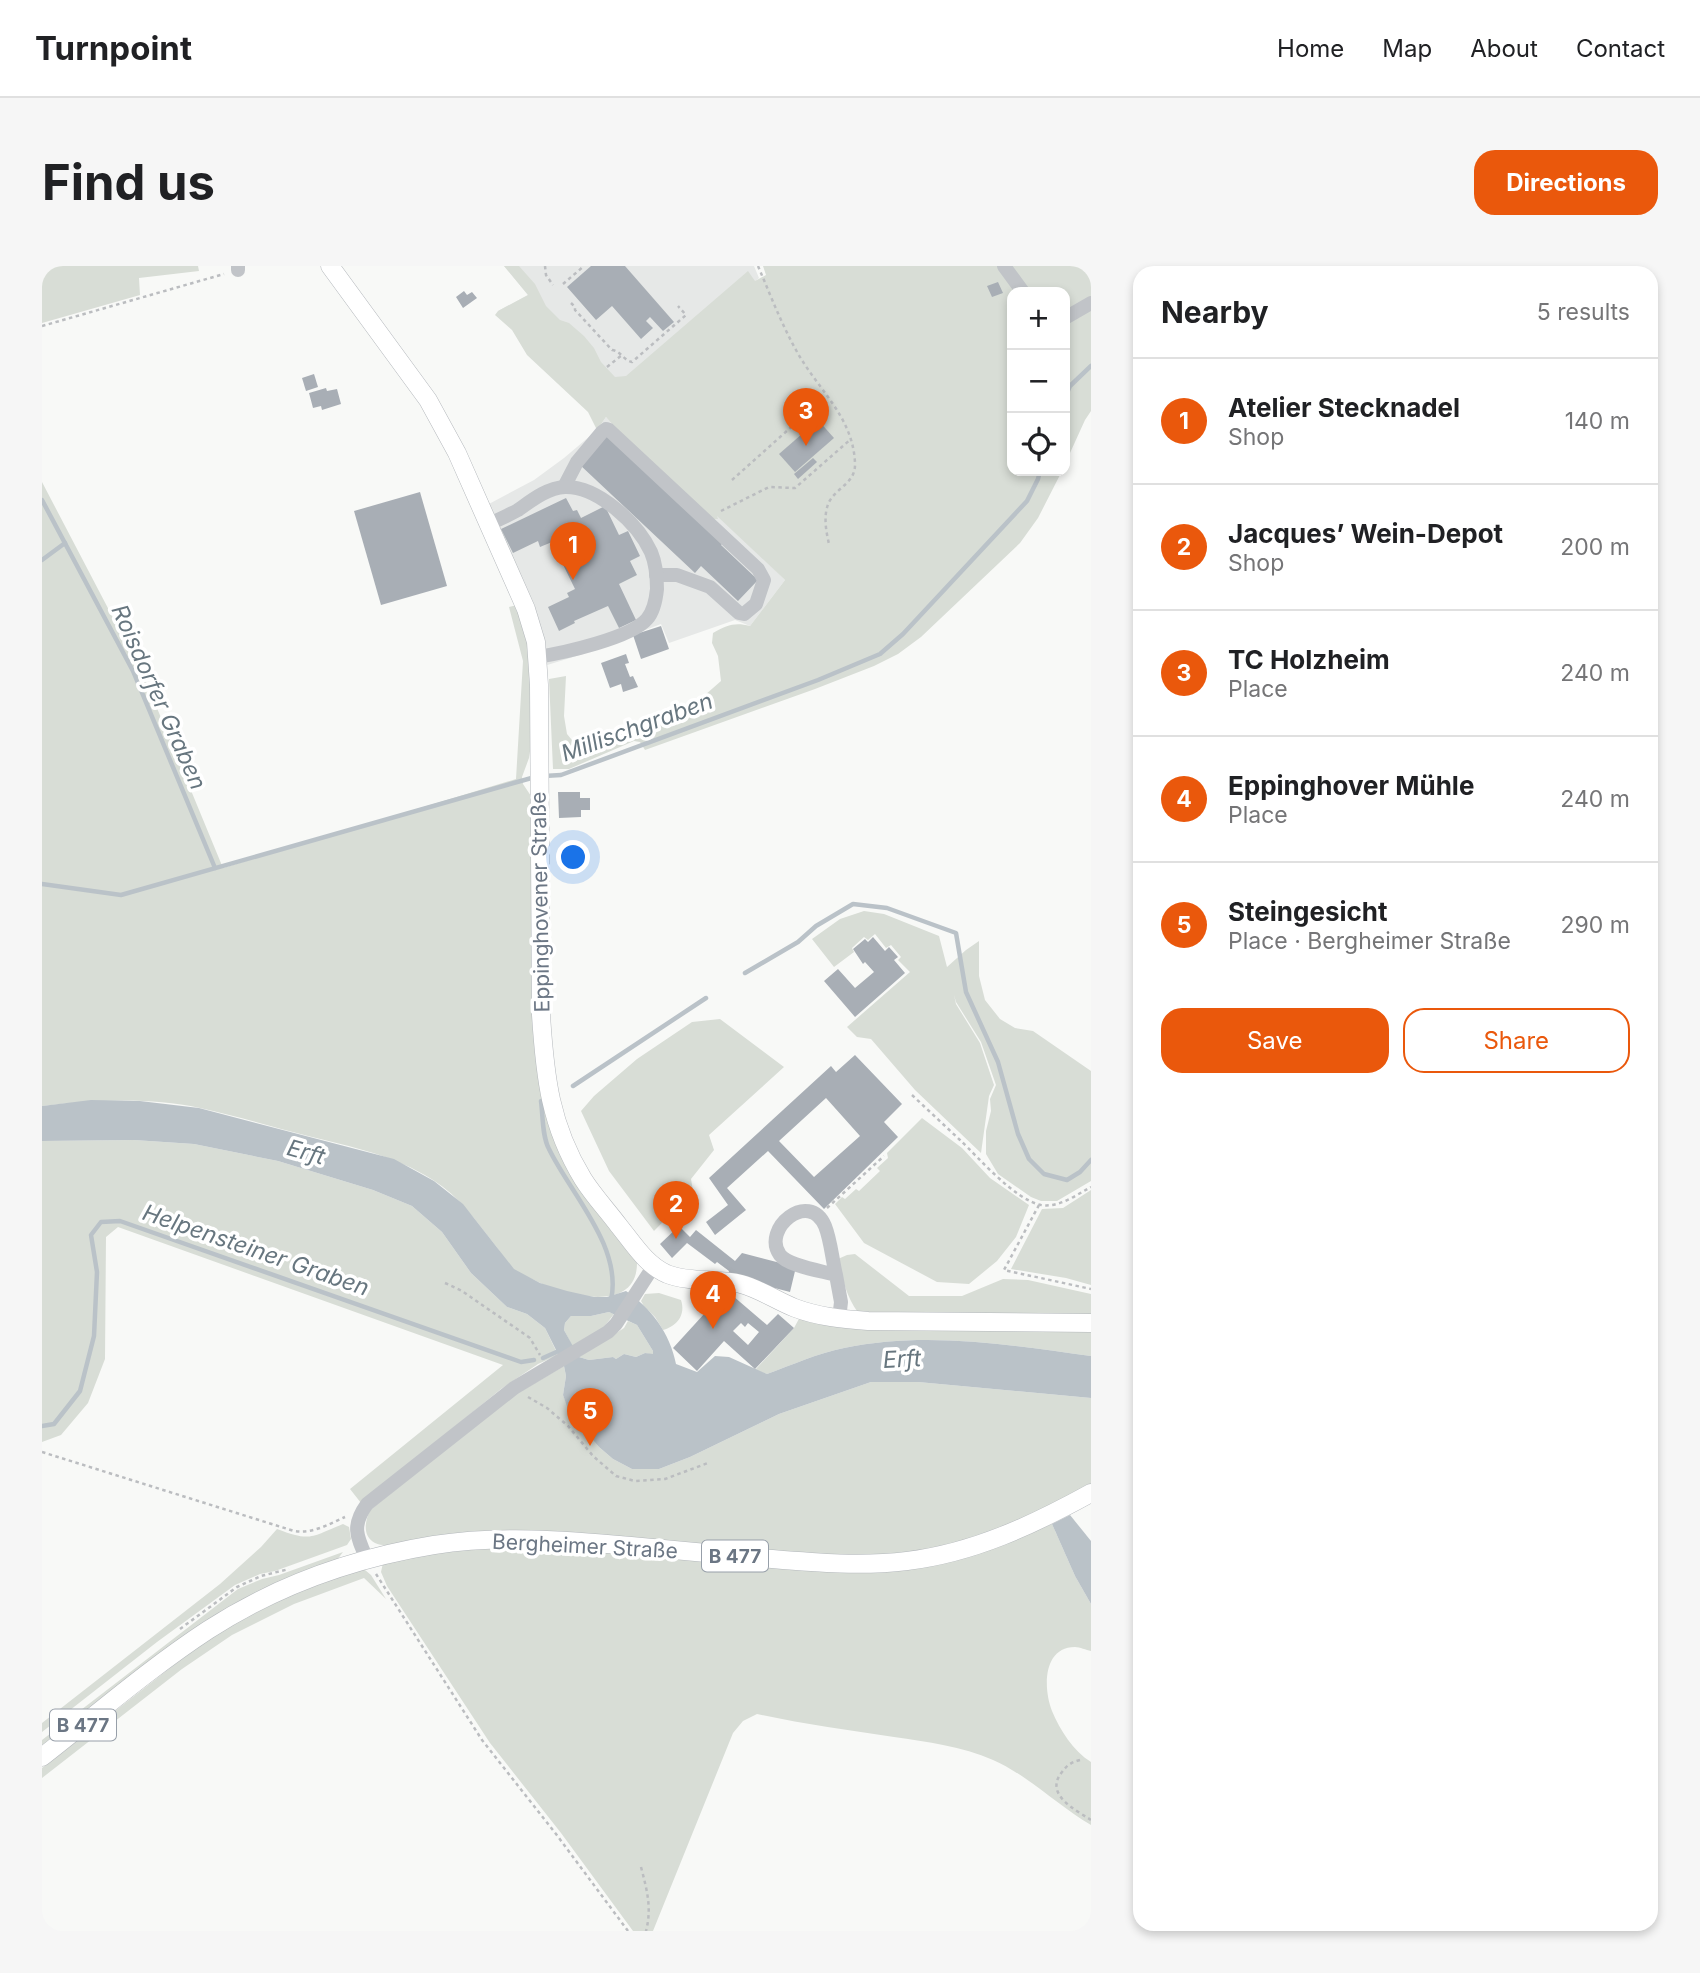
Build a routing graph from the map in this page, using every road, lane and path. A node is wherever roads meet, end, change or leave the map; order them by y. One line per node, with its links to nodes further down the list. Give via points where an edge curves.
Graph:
1 (330, 266): 22 (main road, Eppinghovener Straße, via 428,400)
2 (545, 266): 8 (path)
3 (584, 266): 7 (path)
4 (758, 266): 17 (path, via 794,348)
5 (1004, 266): 9 (street)
6 (238, 268): 14 (path)
7 (563, 284)
8 (553, 285)
9 (1019, 287)
10 (571, 303): 15 (path, via 612,350)
11 (1091, 303): 13 (street)
12 (678, 306): 15 (path, via 685,315 632,362)
13 (1070, 315)
14 (42, 326)
15 (622, 355): 16 (path)
16 (607, 367)
17 (827, 396): 18 (path); 19 (path)
18 (852, 439): 21 (path, via 795,488 769,487); 23 (path, via 852,479 827,509)
19 (732, 480)
20 (564, 487): 22 (street); 24 (street, via 593,494 626,519 646,544); 24 (street, via 577,462 609,430 758,569 764,580 756,604 744,614 710,587 677,575)
21 (721, 511)
22 (489, 524): 25 (main road, Eppinghovener Straße, via 533,628)
23 (829, 544)
24 (656, 575): 25 (street, via 653,609 642,624 579,649)
25 (537, 657): 31 (main road, Eppinghovener Straße, via 541,1015 550,1102 584,1182)
26 (912, 1095): 29 (path, via 1004,1183)
27 (884, 1156): 30 (path)
28 (1091, 1187): 29 (path, via 1063,1203)
29 (1039, 1205): 34 (path, via 1004,1270)
30 (818, 1217): 32 (street, via 825,1225); 32 (street, via 809,1211 789,1216 782,1223 776,1246 791,1263)
31 (653, 1266): 35 (main road, via 669,1274 742,1284 793,1307); 37 (street, via 608,1332)
32 (836, 1275): 35 (street)
33 (445, 1283): 37 (path, via 530,1338)
34 (1091, 1289)
35 (839, 1319): 36 (main road)
36 (1091, 1323)
37 (545, 1368): 38 (street)
38 (514, 1388): 40 (path, via 568,1426 616,1476 635,1481 665,1479); 42 (street)
39 (42, 1452): 42 (path, via 294,1531 312,1531)
40 (708, 1462)
41 (1091, 1493): 43 (main road, Bergheimer Straße / B 477, via 988,1542 886,1563 803,1562 520,1539 436,1545)
42 (360, 1513): 43 (street, via 357,1532)
43 (367, 1559): 44 (main road, Bergheimer Straße / B 477, via 292,1586 209,1630); 48 (path, via 482,1740)
44 (42, 1757)
45 (1080, 1760): 46 (path, via 1057,1778 1056,1790 1061,1800)
46 (1091, 1820)
47 (641, 1867): 49 (path, via 650,1898)
48 (628, 1931)
49 (646, 1931)

